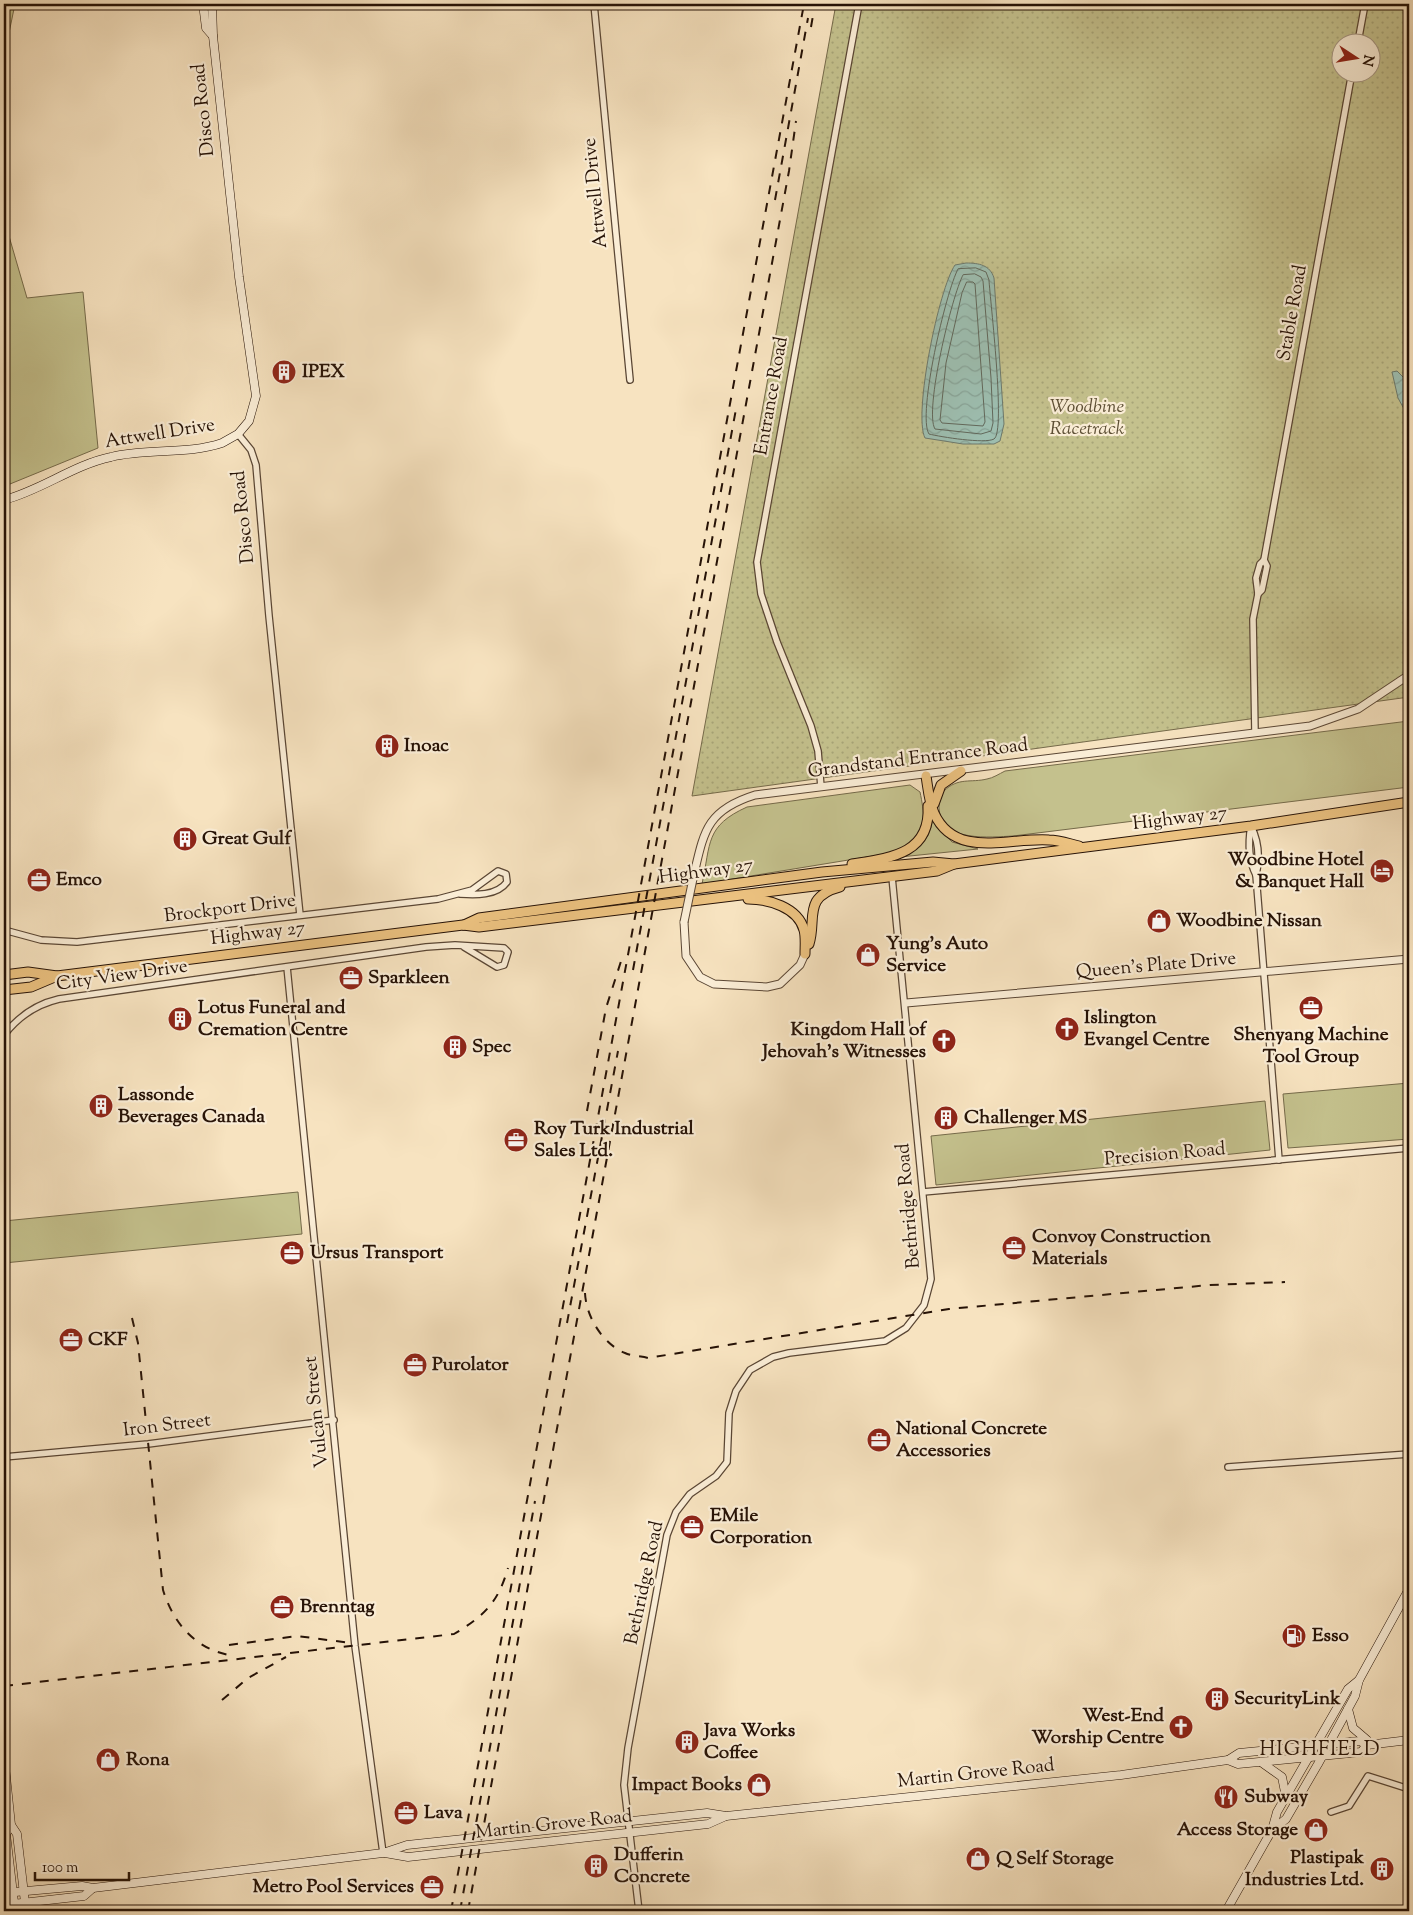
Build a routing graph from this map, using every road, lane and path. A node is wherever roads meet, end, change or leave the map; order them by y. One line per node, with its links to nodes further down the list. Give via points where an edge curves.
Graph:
1 (203, 4): 7 (main road, Disco Road, via 206,28)
2 (212, 4): 7 (main road, Disco Road)
3 (594, 4): 9 (street, Attwell Drive)
4 (860, 4): 16 (street, Entrance Road, via 757,562 761,594 776,642 811,726 818,751)
5 (1365, 4): 6 (street)
6 (1360, 32)
7 (212, 36): 10 (main road, Disco Road, via 239,277 256,387 252,414)
8 (1350, 82): 13 (street, Stable Road, via 1264,560 1267,566 1253,619)
9 (630, 380)
10 (238, 434): 11 (main road, Attwell Drive, via 217,445 110,457 36,490); 28 (street, Disco Road, via 251,450 256,465)
11 (4, 500)
12 (1409, 675): 13 (street, Grandstand Entrance Road, via 1375,700 1338,717 1310,726)
13 (1255, 733): 14 (street, Grandstand Entrance Road)
14 (961, 771): 15 (street, Grandstand Entrance Road); 19 (main road, via 938,790)
15 (926, 776): 16 (street, Grandstand Entrance Road); 17 (main road)
16 (821, 787): 32 (street, Grandstand Entrance Road, bridge, via 754,796 719,813 707,826 684,922 686,956 700,977 714,984 767,987 780,984 800,965)
17 (931, 799): 19 (main road); 23 (main road, via 928,825 915,845 904,852)
18 (1409, 802): 20 (main road, Highway 27)
19 (933, 811): 21 (main road, via 948,833 970,843 1049,840)
20 (1251, 826): 21 (main road, Highway 27); 35 (street, via 1257,838)
21 (1087, 848): 22 (main road, Highway 27)
22 (954, 864): 23 (main road, Highway 27, via 933,862); 24 (main road, Highway 27, via 937,871)
23 (822, 872): 29 (main road, Highway 27, via 478,918)
24 (892, 877): 25 (main road, Highway 27); 39 (street, Bethridge Road)
25 (875, 879): 27 (main road, Highway 27); 32 (main road, via 832,889 822,895 813,908 810,941)
26 (460, 894): 26 (street, Brockport Drive, via 475,896 499,889 507,882 506,874 503,871 494,873 472,890); 28 (street, Brockport Drive)
27 (707, 899): 29 (main road, Highway 27, via 479,927); 32 (main road, via 758,899 777,903 796,916 803,928)
28 (300, 915): 30 (street, Brockport Drive, via 63,942)
29 (463, 925): 37 (main road, Highway 27)
30 (4, 930)
31 (464, 947): 31 (street, City View Drive, via 497,967 507,962 508,952 504,948); 34 (street, City View Drive, via 426,947)
32 (805, 954)
33 (1409, 959): 35 (street, Queen's Plate Drive)
34 (287, 967): 40 (street, City View Drive, via 48,1002 26,1013); 44 (street, Vulcan Street)
35 (1262, 974): 39 (street, Queen's Plate Drive); 42 (street)
36 (4, 975): 37 (main road, Highway 27, via 28,972)
37 (57, 976): 38 (main road, Highway 27, via 31,987)
38 (4, 990)
39 (906, 1003): 43 (street, Bethridge Road)
40 (4, 1035)
41 (1409, 1148): 42 (street, Precision Road)
42 (1279, 1160): 43 (street, Precision Road)
43 (923, 1192): 64 (street, Bethridge Road, via 931,1279 924,1305 906,1328 885,1341 773,1357 750,1370 736,1390 729,1413 727,1462 716,1476 690,1494 676,1512 668,1535 628,1748 624,1785)
44 (334, 1420): 46 (street, Iron Street, via 148,1444); 68 (street, Vulcan Street, via 355,1646)
45 (1409, 1454): 47 (street)
46 (4, 1457)
47 (1228, 1467)
48 (1409, 1590): 49 (main road)
49 (1359, 1680): 50 (main road); 53 (main road, via 1348,1689)
50 (1348, 1709): 52 (main road); 54 (main road, via 1353,1728)
51 (1409, 1740): 54 (main road, Martin Grove Road)
52 (1330, 1743): 53 (main road, Martin Grove Road); 54 (main road, Martin Grove Road, via 1360,1741); 55 (main road)
53 (1317, 1744): 57 (main road); 58 (main road, Martin Grove Road, via 1239,1753)
54 (1370, 1744): 55 (main road, Martin Grove Road, via 1362,1752)
55 (1323, 1756): 57 (main road, Martin Grove Road); 66 (main road, via 1286,1819)
56 (4, 1757): 65 (main road)
57 (1310, 1757): 59 (main road, Martin Grove Road); 61 (main road)
58 (1228, 1760): 59 (main road, Martin Grove Road, via 1238,1764); 63 (main road, Martin Grove Road, via 1121,1775)
59 (1262, 1762): 61 (main road, via 1282,1777)
60 (1409, 1789): 62 (street, via 1368,1776 1349,1806)
61 (1286, 1798): 66 (main road, via 1277,1812)
62 (1331, 1812)
63 (726, 1816): 64 (main road, Martin Grove Road, via 707,1813); 67 (main road, Martin Grove Road, via 708,1824)
64 (629, 1822): 67 (street, Bethridge Road); 68 (main road, Martin Grove Road, via 407,1844)
65 (11, 1826): 70 (main road, via 18,1834); 71 (main road, via 6,1834)
66 (1272, 1830): 76 (main road)
67 (630, 1833): 68 (main road, Martin Grove Road, via 408,1857); 75 (street, Bethridge Road)
68 (383, 1853): 69 (main road, Martin Grove Road)
69 (93, 1888): 70 (main road, Martin Grove Road); 73 (main road, Martin Grove Road, via 84,1896)
70 (24, 1891): 71 (main road, Martin Grove Road); 73 (main road)
71 (8, 1892): 74 (main road)
72 (4, 1905): 74 (main road, Martin Grove Road)
73 (26, 1907): 74 (main road, Martin Grove Road)
74 (14, 1908)
75 (639, 1911)
76 (1226, 1911)

